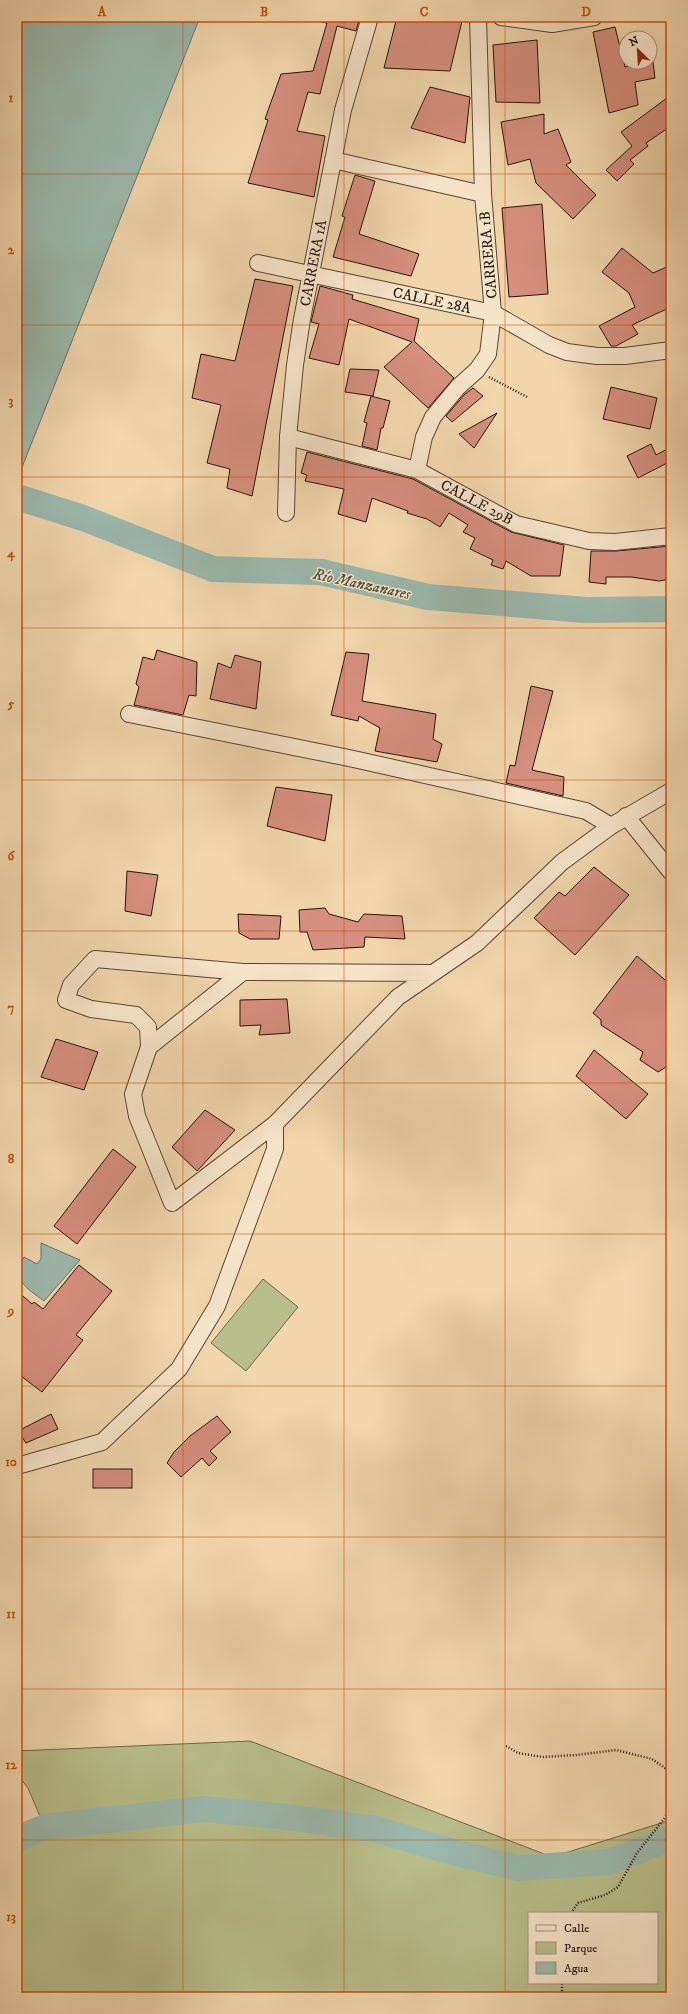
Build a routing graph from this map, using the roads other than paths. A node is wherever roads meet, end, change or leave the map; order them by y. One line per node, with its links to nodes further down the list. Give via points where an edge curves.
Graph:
1 (370, 17): 6 (street, CARRERA 1A, via 343,110)
2 (478, 17): 7 (street, CARRERA 1B)
3 (501, 17): 5 (street)
4 (594, 17): 5 (street)
5 (552, 21)
6 (333, 160): 7 (street); 9 (street, CARRERA 1A)
7 (483, 194): 10 (street, CARRERA 1B)
8 (258, 263): 9 (street, CALLE 28A)
9 (311, 274): 10 (street, CALLE 28A); 12 (street, CARRERA 1A, via 295,365)
10 (493, 313): 11 (street, CALLE 28A, via 549,345 567,352 625,356); 13 (street, CARRERA 1B, via 488,354 434,418 424,437)
11 (671, 350)
12 (288, 436): 13 (street, CALLE 29B); 14 (street, CARRERA 1A)
13 (417, 470): 15 (street, CALLE 29B, via 516,524 589,541 615,542)
14 (286, 513)
15 (671, 536)
16 (129, 714): 19 (street, via 349,758 586,812)
17 (671, 791): 18 (street)
18 (626, 816): 19 (street); 20 (street)
19 (610, 826): 22 (street, via 562,862 477,943)
20 (671, 872)
21 (243, 972): 22 (street); 23 (street); 23 (street, via 95,959 71,985 66,1000 91,1009 136,1014 148,1027)
22 (434, 973): 24 (street, via 398,997)
23 (150, 1047): 24 (street, via 133,1094 137,1116 172,1203)
24 (274, 1124): 25 (street, via 275,1149 217,1306 179,1369 102,1442)
25 (17, 1466)

